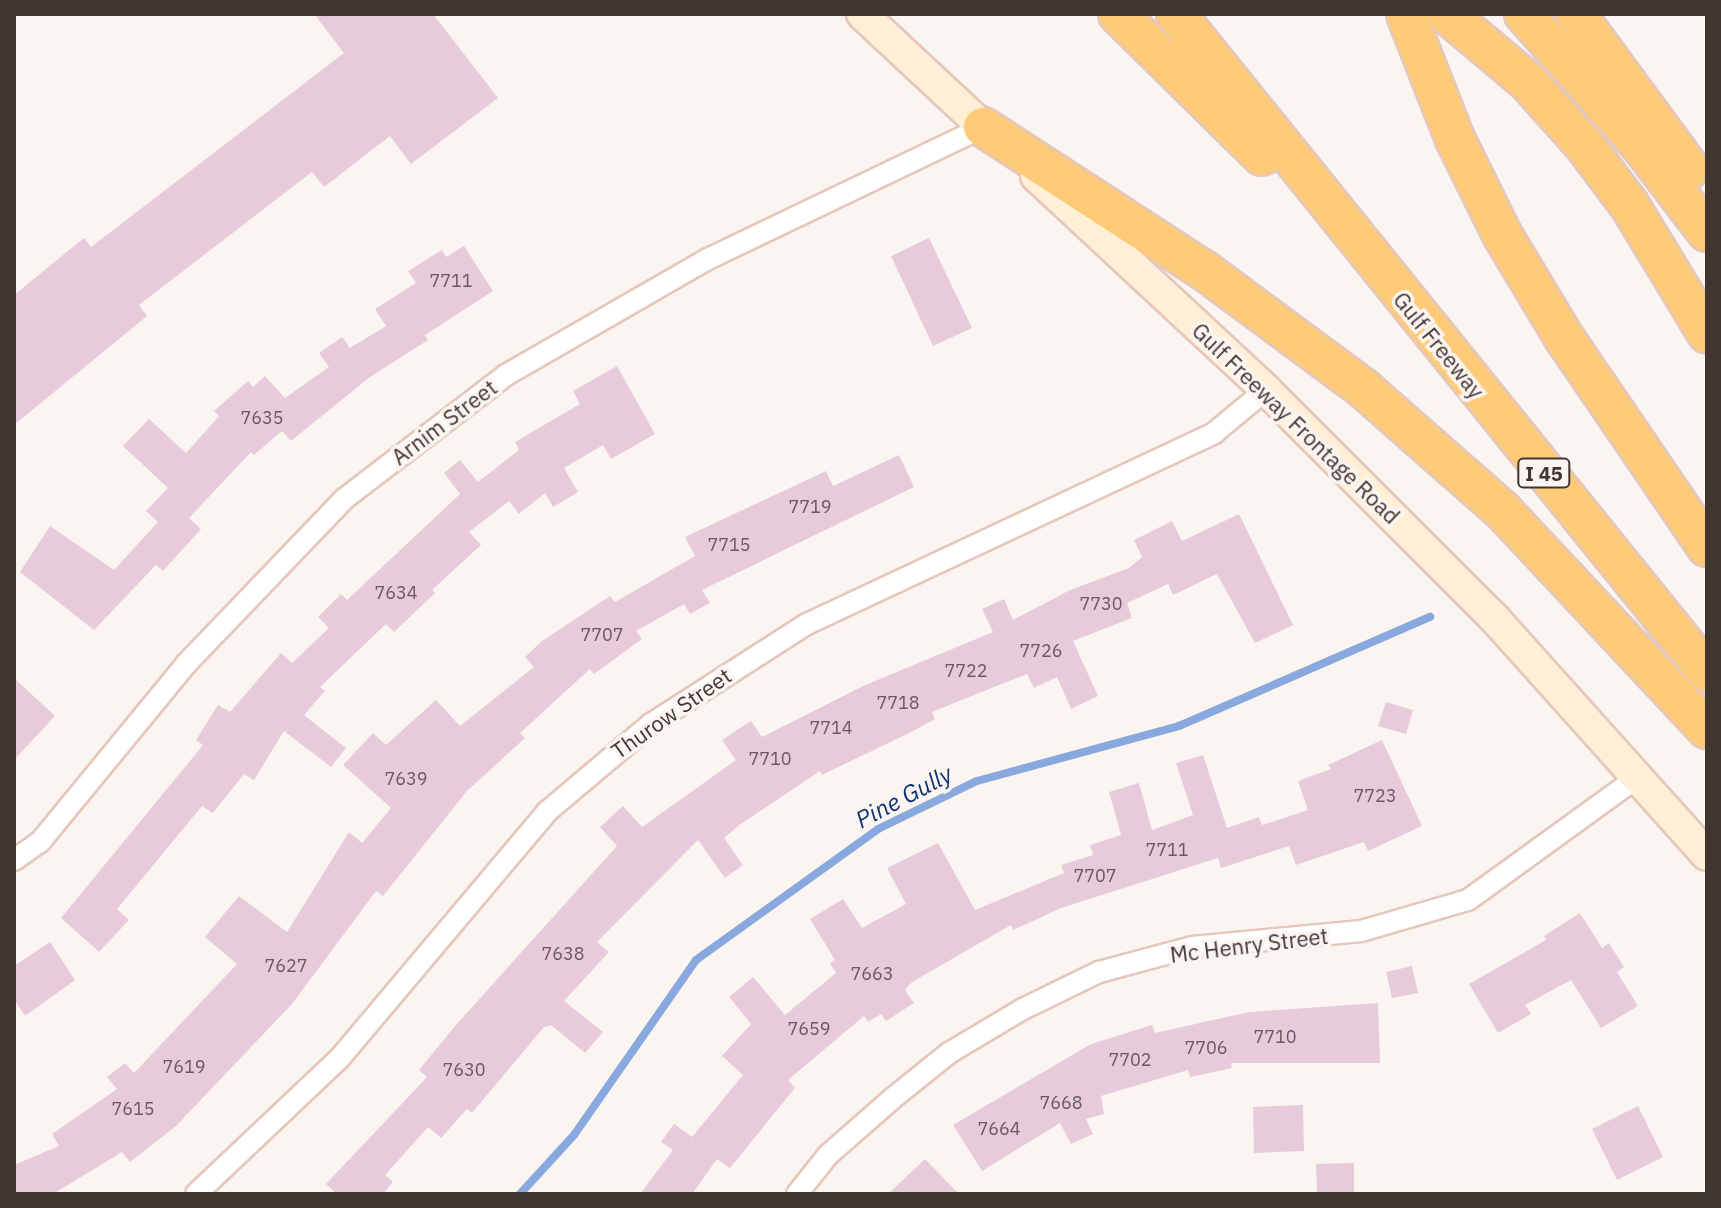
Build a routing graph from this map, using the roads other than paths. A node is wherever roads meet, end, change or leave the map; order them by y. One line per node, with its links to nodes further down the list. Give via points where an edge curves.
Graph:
1 (862, 14): 8 (main road, Gulf Freeway Frontage Road)
2 (1118, 14): 11 (highway)
3 (1176, 14): 11 (highway, Gulf Freeway / I 45)
4 (1406, 14): 14 (highway, via 1455,139 1503,236 1565,339)
5 (1447, 14): 12 (highway, via 1528,82 1585,146 1630,206)
6 (1524, 14): 10 (highway, via 1642,147)
7 (1576, 14): 9 (highway)
8 (983, 127): 13 (main road, Gulf Freeway Frontage Road); 16 (highway, via 1205,271 1363,388 1502,510); 19 (street, Arnim Street, via 706,260 506,375 344,499 186,664 40,842)
9 (1707, 195)
10 (1707, 232)
11 (1380, 273): 15 (highway, Gulf Freeway / I 45)
12 (1707, 333)
13 (1266, 390): 17 (main road, Gulf Freeway Frontage Road, via 1495,619); 20 (street, Thurow Street, via 1214,433 807,624 620,747 514,847 339,1059)
14 (1707, 547)
15 (1707, 672)
16 (1707, 729)
17 (1638, 777): 18 (main road, Gulf Freeway Frontage Road); 21 (street, Mc Henry Street, via 1506,876 1456,905 1361,931 1192,947 1099,972 1021,1010 949,1053 893,1098 828,1155)
18 (1707, 855)
19 (14, 860)
20 (196, 1194)
21 (797, 1194)

